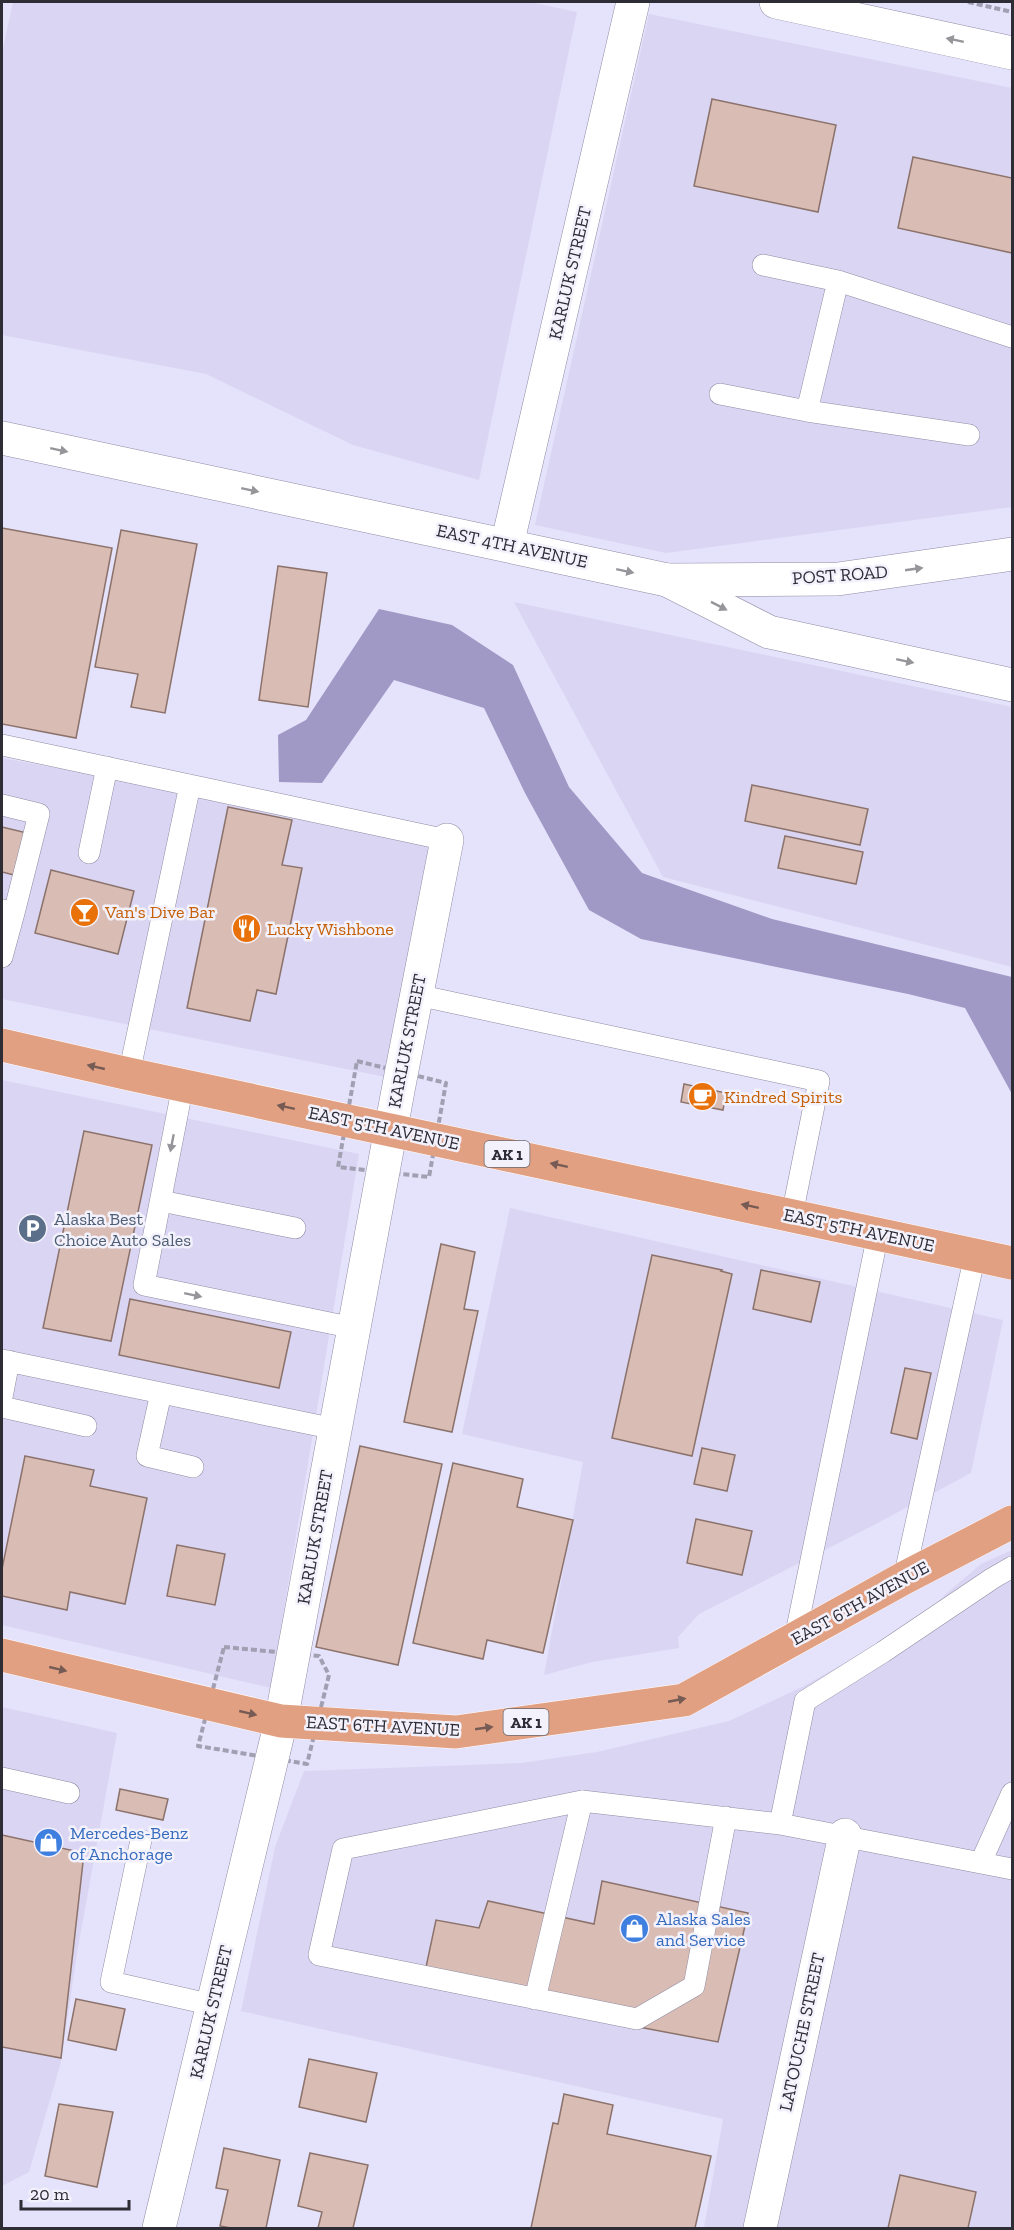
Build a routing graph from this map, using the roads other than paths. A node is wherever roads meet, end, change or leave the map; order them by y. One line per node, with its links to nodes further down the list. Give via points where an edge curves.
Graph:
1 (633, 2): 11 (street, KARLUK STREET)
2 (776, 2): 3 (street, one-way to 2)
3 (1012, 52)
4 (763, 265): 5 (lane)
5 (838, 281): 6 (lane); 8 (lane)
6 (1012, 337)
7 (720, 394): 8 (lane)
8 (807, 411): 9 (lane)
9 (969, 435)
10 (2, 438): 11 (street, EAST 4TH AVENUE, one-way to 11)
11 (507, 545): 13 (street, EAST 4TH AVENUE, one-way to 13)
12 (1012, 554): 13 (street, POST ROAD, one-way to 12, via 838,579)
13 (667, 580): 14 (street, EAST 4TH AVENUE, one-way to 14, via 770,632)
14 (1012, 685)
15 (2, 745): 16 (lane)
16 (107, 767): 17 (lane); 20 (lane)
17 (190, 785): 19 (lane); 25 (lane)
18 (2, 805): 21 (lane, via 39,814)
19 (447, 840): 23 (street, KARLUK STREET)
20 (89, 853)
21 (8, 911): 22 (lane)
22 (2, 957)
23 (417, 995): 27 (street, KARLUK STREET); 29 (lane, via 819,1081)
24 (2, 1045): 25 (highway, EAST 5TH AVENUE / AK 1, one-way to 24)
25 (129, 1074): 26 (highway, EAST 5TH AVENUE / AK 1)
26 (183, 1085): 27 (highway, EAST 5TH AVENUE / AK 1, one-way to 26); 28 (lane, one-way to 28)
27 (391, 1129): 29 (highway, EAST 5TH AVENUE / AK 1, one-way to 27); 34 (street, KARLUK STREET)
28 (160, 1201): 30 (lane); 34 (lane, one-way to 34, via 144,1285)
29 (792, 1215): 31 (highway, EAST 5TH AVENUE / AK 1)
30 (295, 1228)
31 (878, 1234): 32 (highway, EAST 5TH AVENUE / AK 1); 45 (lane)
32 (975, 1255): 33 (highway, EAST 5TH AVENUE / AK 1); 44 (lane)
33 (1012, 1263)
34 (354, 1328): 40 (street, KARLUK STREET)
35 (5, 1360): 36 (lane); 37 (lane)
36 (161, 1393): 40 (lane); 41 (lane, via 147,1456)
37 (2, 1397)
38 (2, 1407): 39 (lane)
39 (86, 1426)
40 (335, 1429): 47 (street, KARLUK STREET)
41 (193, 1467)
42 (1012, 1522): 44 (highway, EAST 6TH AVENUE / AK 1)
43 (1012, 1567): 53 (lane, via 805,1701)
44 (904, 1578): 45 (highway, EAST 6TH AVENUE / AK 1)
45 (795, 1638): 47 (highway, EAST 6TH AVENUE / AK 1, one-way to 45, via 456,1732 684,1700)
46 (2, 1655): 47 (highway, EAST 6TH AVENUE / AK 1, one-way to 47)
47 (281, 1721): 59 (street, KARLUK STREET)
48 (2, 1778): 49 (lane)
49 (69, 1793)
50 (1012, 1794): 56 (lane)
51 (582, 1801): 52 (lane); 58 (lane); 58 (lane, via 343,1849 319,1955)
52 (726, 1816): 53 (lane); 58 (lane, via 694,1986 637,2019)
53 (780, 1824): 54 (lane)
54 (845, 1835): 56 (lane); 61 (street, LATOUCHE STREET)
55 (141, 1840): 59 (lane, via 111,1982)
56 (981, 1862): 57 (lane)
57 (1012, 1869)
58 (535, 1999)
59 (213, 2005): 60 (street, KARLUK STREET)
60 (159, 2229)
61 (760, 2229)

